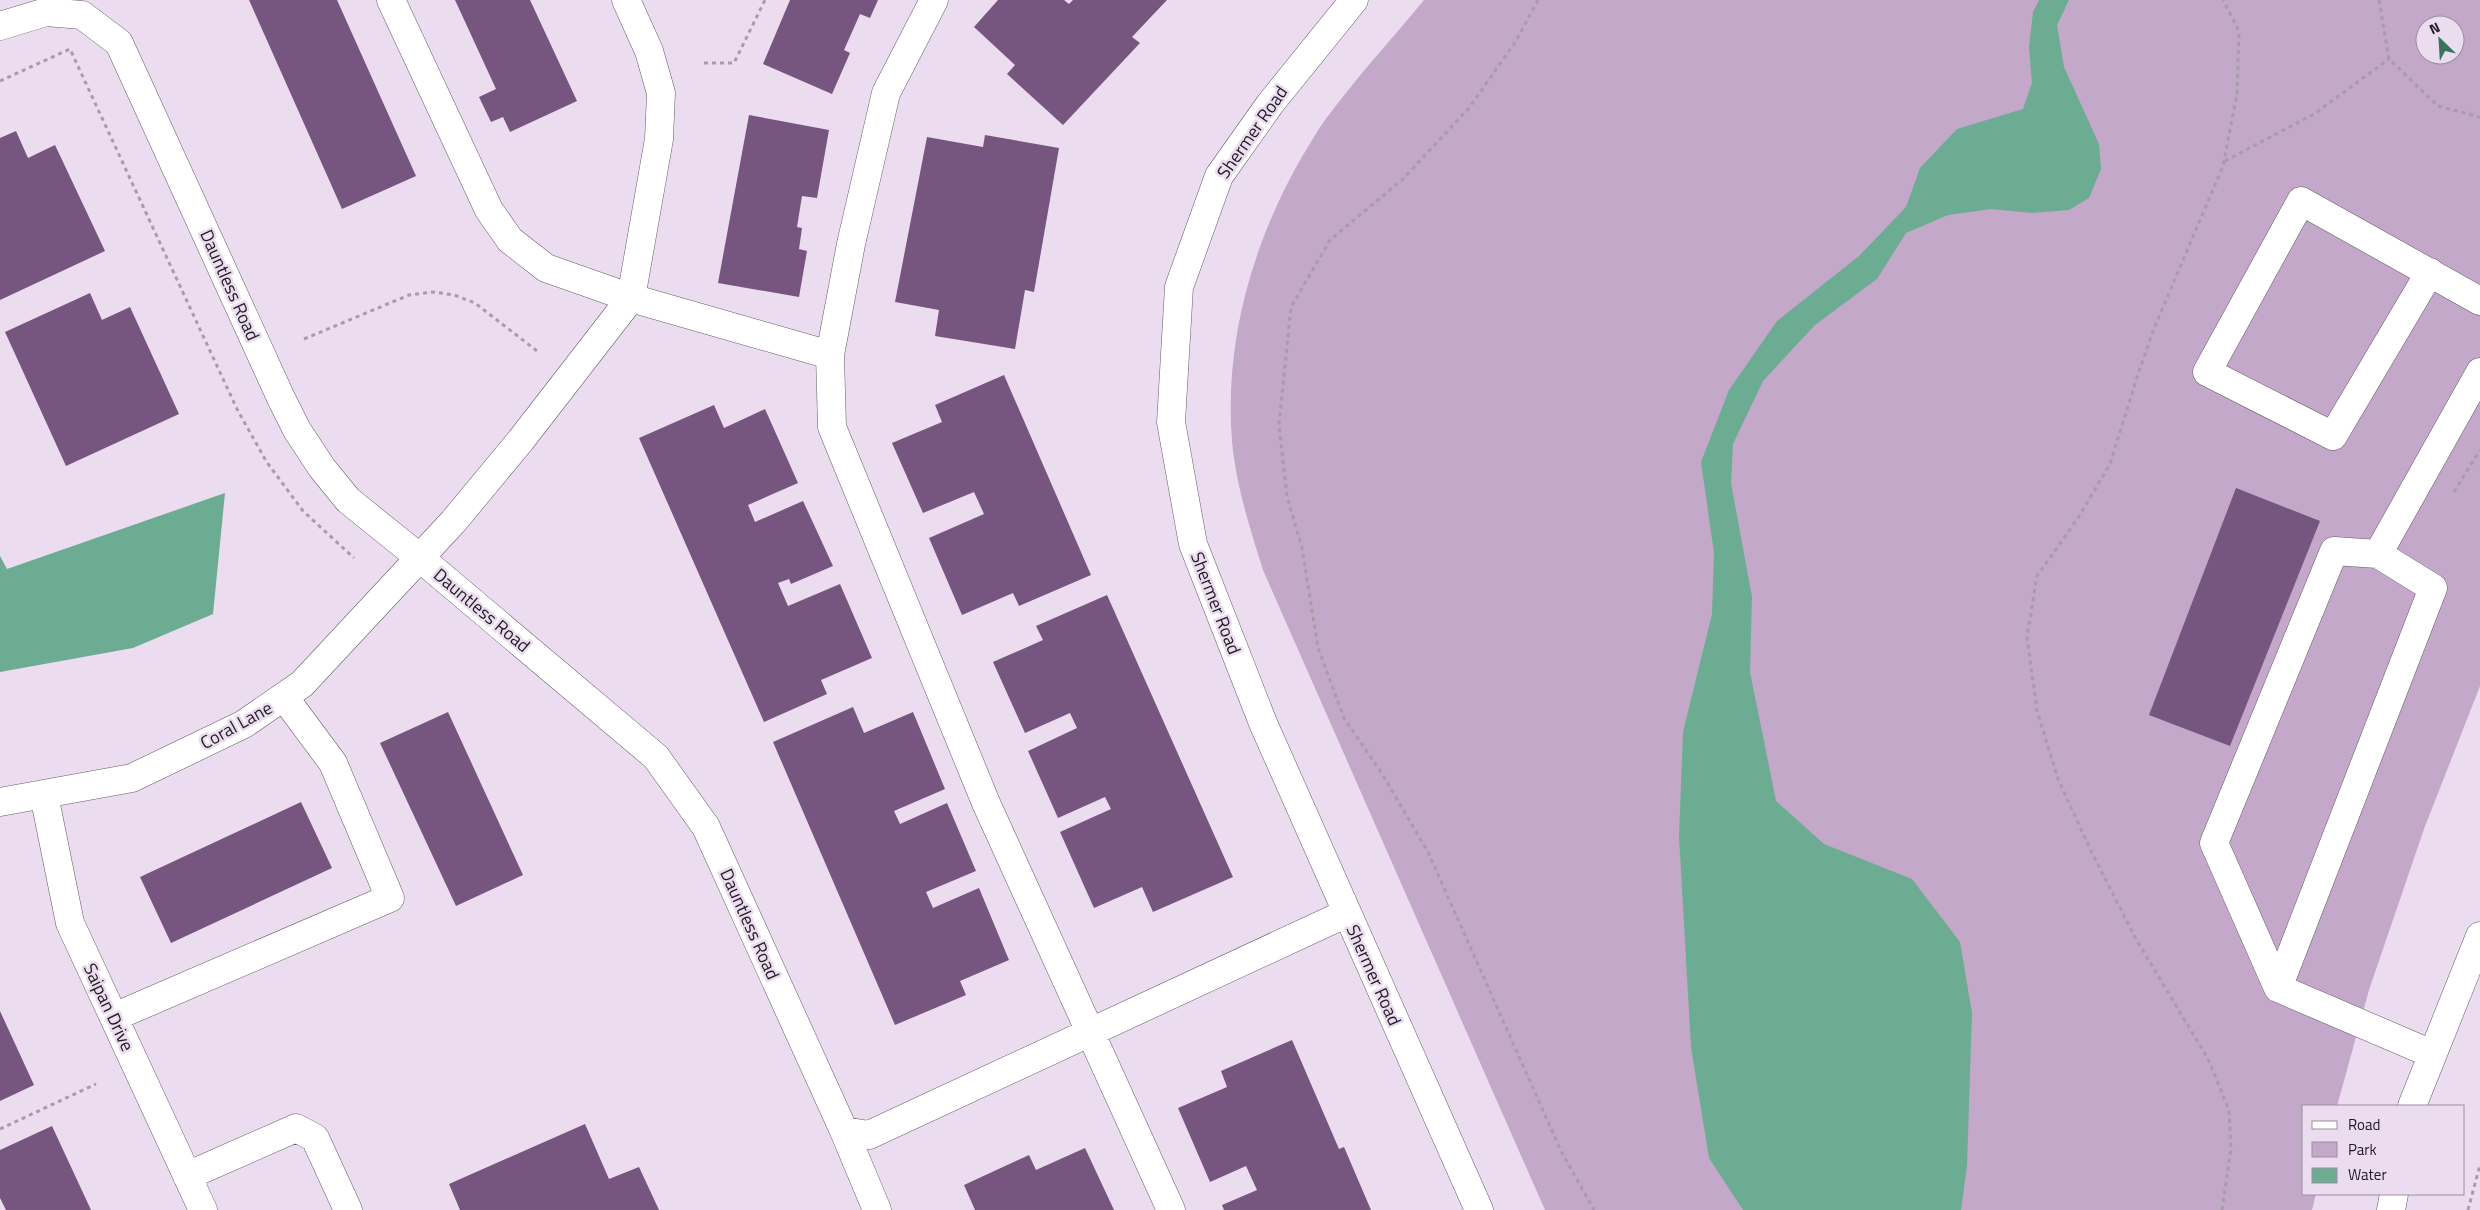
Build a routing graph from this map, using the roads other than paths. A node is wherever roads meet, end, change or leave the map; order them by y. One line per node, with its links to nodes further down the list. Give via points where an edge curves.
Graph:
1 (391, 0): 9 (street, via 489,210 510,240 546,268)
2 (626, 0): 9 (street, via 649,51 661,93 659,139)
3 (934, 0): 11 (street, via 886,93 851,244)
4 (1354, 0): 18 (street, Shermer Road, via 1270,104 1219,176 1179,287 1171,422 1193,544 1263,723)
5 (0, 26): 14 (street, Dauntless Road, via 46,12 82,15 119,43 297,430 348,500)
6 (2430, 272): 6 (street, via 2301,201 2207,372 2333,436); 8 (street)
7 (2480, 279): 8 (street)
8 (2453, 286): 10 (street)
9 (631, 298): 11 (street); 14 (street, Coral Lane, via 522,440)
10 (2480, 301)
11 (830, 355): 22 (street, via 832,427 986,803)
12 (2480, 372): 13 (street)
13 (2378, 554): 20 (street, via 2433,588); 20 (street, via 2334,551 2214,842)
14 (420, 558): 15 (street, Coral Lane, via 302,684); 25 (street, Dauntless Road, via 656,757 706,828)
15 (284, 697): 16 (street, Coral Lane, via 223,736 132,778); 21 (street, via 333,763 390,898)
16 (44, 794): 17 (street, Coral Lane); 21 (street, Saipan Drive, via 70,923)
17 (0, 802)
18 (1347, 913): 22 (street); 32 (street, Shermer Road)
19 (2480, 936): 23 (street)
20 (2278, 988): 23 (street)
21 (114, 1017): 26 (street, Saipan Drive)
22 (1089, 1033): 25 (street, via 869,1135); 31 (street)
23 (2432, 1054): 24 (street)
24 (2412, 1105)
25 (844, 1131): 30 (street, Dauntless Road)
26 (187, 1176): 28 (street, Saipan Drive); 29 (street, via 296,1128 315,1138)
27 (2394, 1195): 33 (street)
28 (203, 1210)
29 (348, 1210)
30 (877, 1210)
31 (1171, 1210)
32 (1479, 1210)
33 (2391, 1210)

